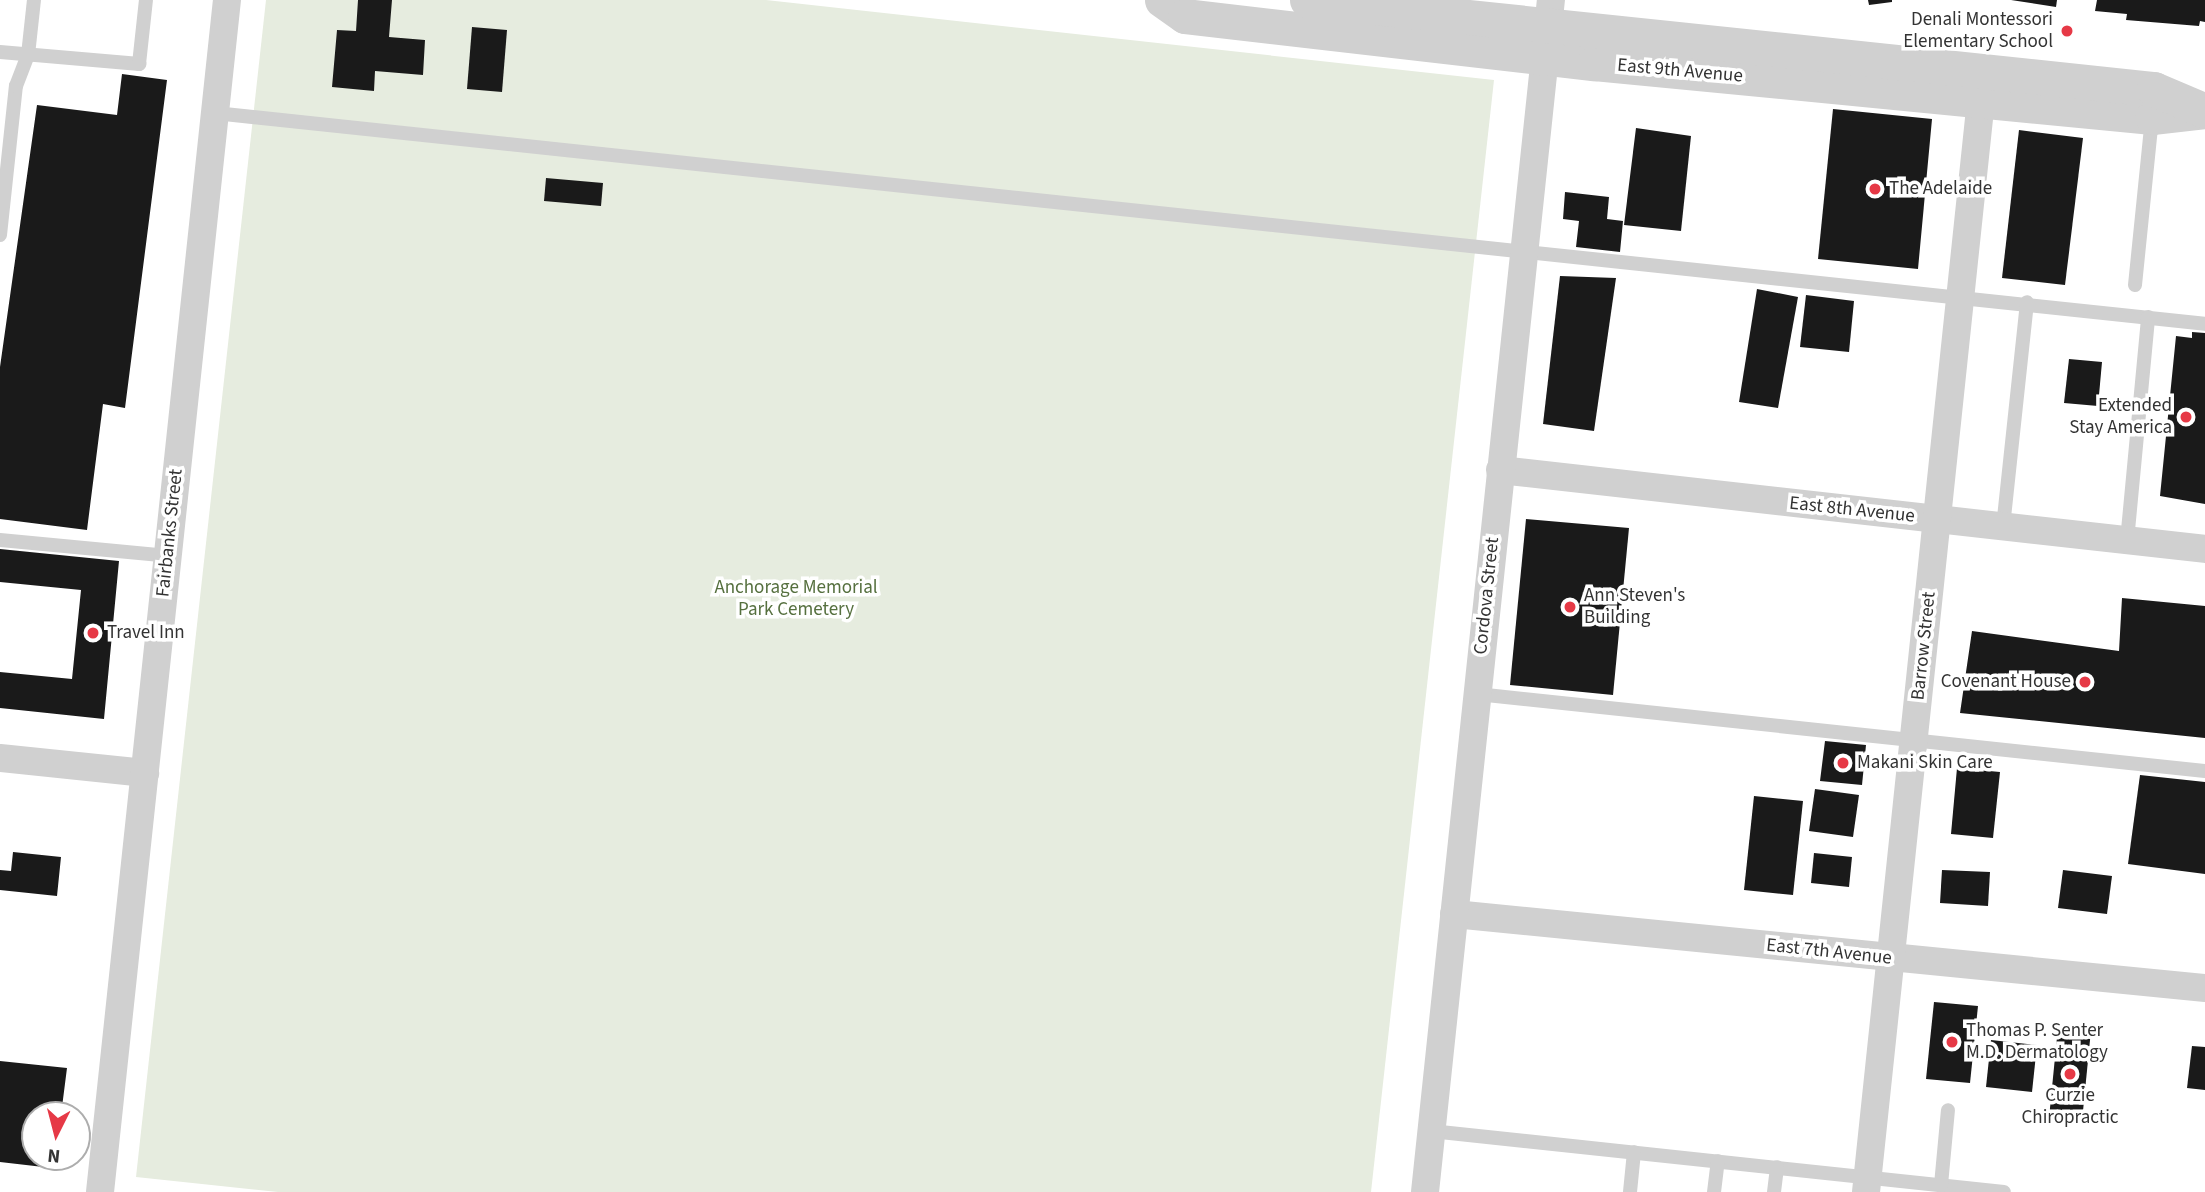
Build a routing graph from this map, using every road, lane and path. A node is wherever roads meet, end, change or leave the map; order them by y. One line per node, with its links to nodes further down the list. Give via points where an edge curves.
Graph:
1 (34, 0): 8 (lane)
2 (146, 0): 8 (lane, via 139,64)
3 (227, 0): 11 (street, Fairbanks Street)
4 (1162, 0): 6 (street, East 9th Avenue, via 1185,16)
5 (1307, 0): 6 (street, East 9th Avenue)
6 (1548, 27): 9 (street, East 9th Avenue); 10 (street, East 9th Avenue, via 2154,89); 14 (street, Cordova Street)
7 (0, 52): 8 (lane)
8 (28, 55): 13 (lane, via 16,86)
9 (1981, 100): 12 (street, East 9th Avenue); 16 (street, Barrow Street)
10 (2204, 111): 12 (street, East 9th Avenue)
11 (215, 113): 14 (lane); 26 (street, Fairbanks Street)
12 (2152, 117): 15 (lane)
13 (0, 235)
14 (1524, 249): 16 (lane); 20 (street, Cordova Street)
15 (2135, 285)
16 (1960, 295): 17 (lane); 21 (street, Barrow Street)
17 (2027, 302): 18 (lane); 22 (lane)
18 (2148, 317): 19 (lane); 24 (lane)
19 (2205, 324)
20 (1500, 470): 21 (street, East 8th Avenue); 27 (street, Cordova Street)
21 (1937, 519): 22 (street, East 8th Avenue); 28 (street, Barrow Street)
22 (2003, 527): 24 (street, East 8th Avenue)
23 (0, 540): 26 (lane)
24 (2127, 541): 25 (street, East 8th Avenue)
25 (2205, 549)
26 (168, 556): 31 (street, Fairbanks Street)
27 (1477, 694): 28 (lane); 32 (street, Cordova Street)
28 (1914, 742): 30 (lane); 33 (street, Barrow Street)
29 (0, 758): 31 (street)
30 (2205, 771)
31 (145, 773): 42 (street, Fairbanks Street)
32 (1454, 914): 33 (street, East 7th Avenue); 36 (street, Cordova Street)
33 (1891, 959): 34 (street, East 7th Avenue); 40 (street, Barrow Street)
34 (2205, 988)
35 (1948, 1110): 41 (lane)
36 (1432, 1131): 37 (lane); 43 (street, Cordova Street)
37 (1634, 1152): 38 (lane); 44 (lane)
38 (1718, 1161): 39 (lane); 45 (lane)
39 (1777, 1167): 40 (lane); 46 (lane)
40 (1867, 1184): 41 (lane)
41 (1941, 1185): 47 (lane)
42 (100, 1192)
43 (1425, 1192)
44 (1630, 1192)
45 (1714, 1192)
46 (1774, 1192)
47 (2004, 1192)

